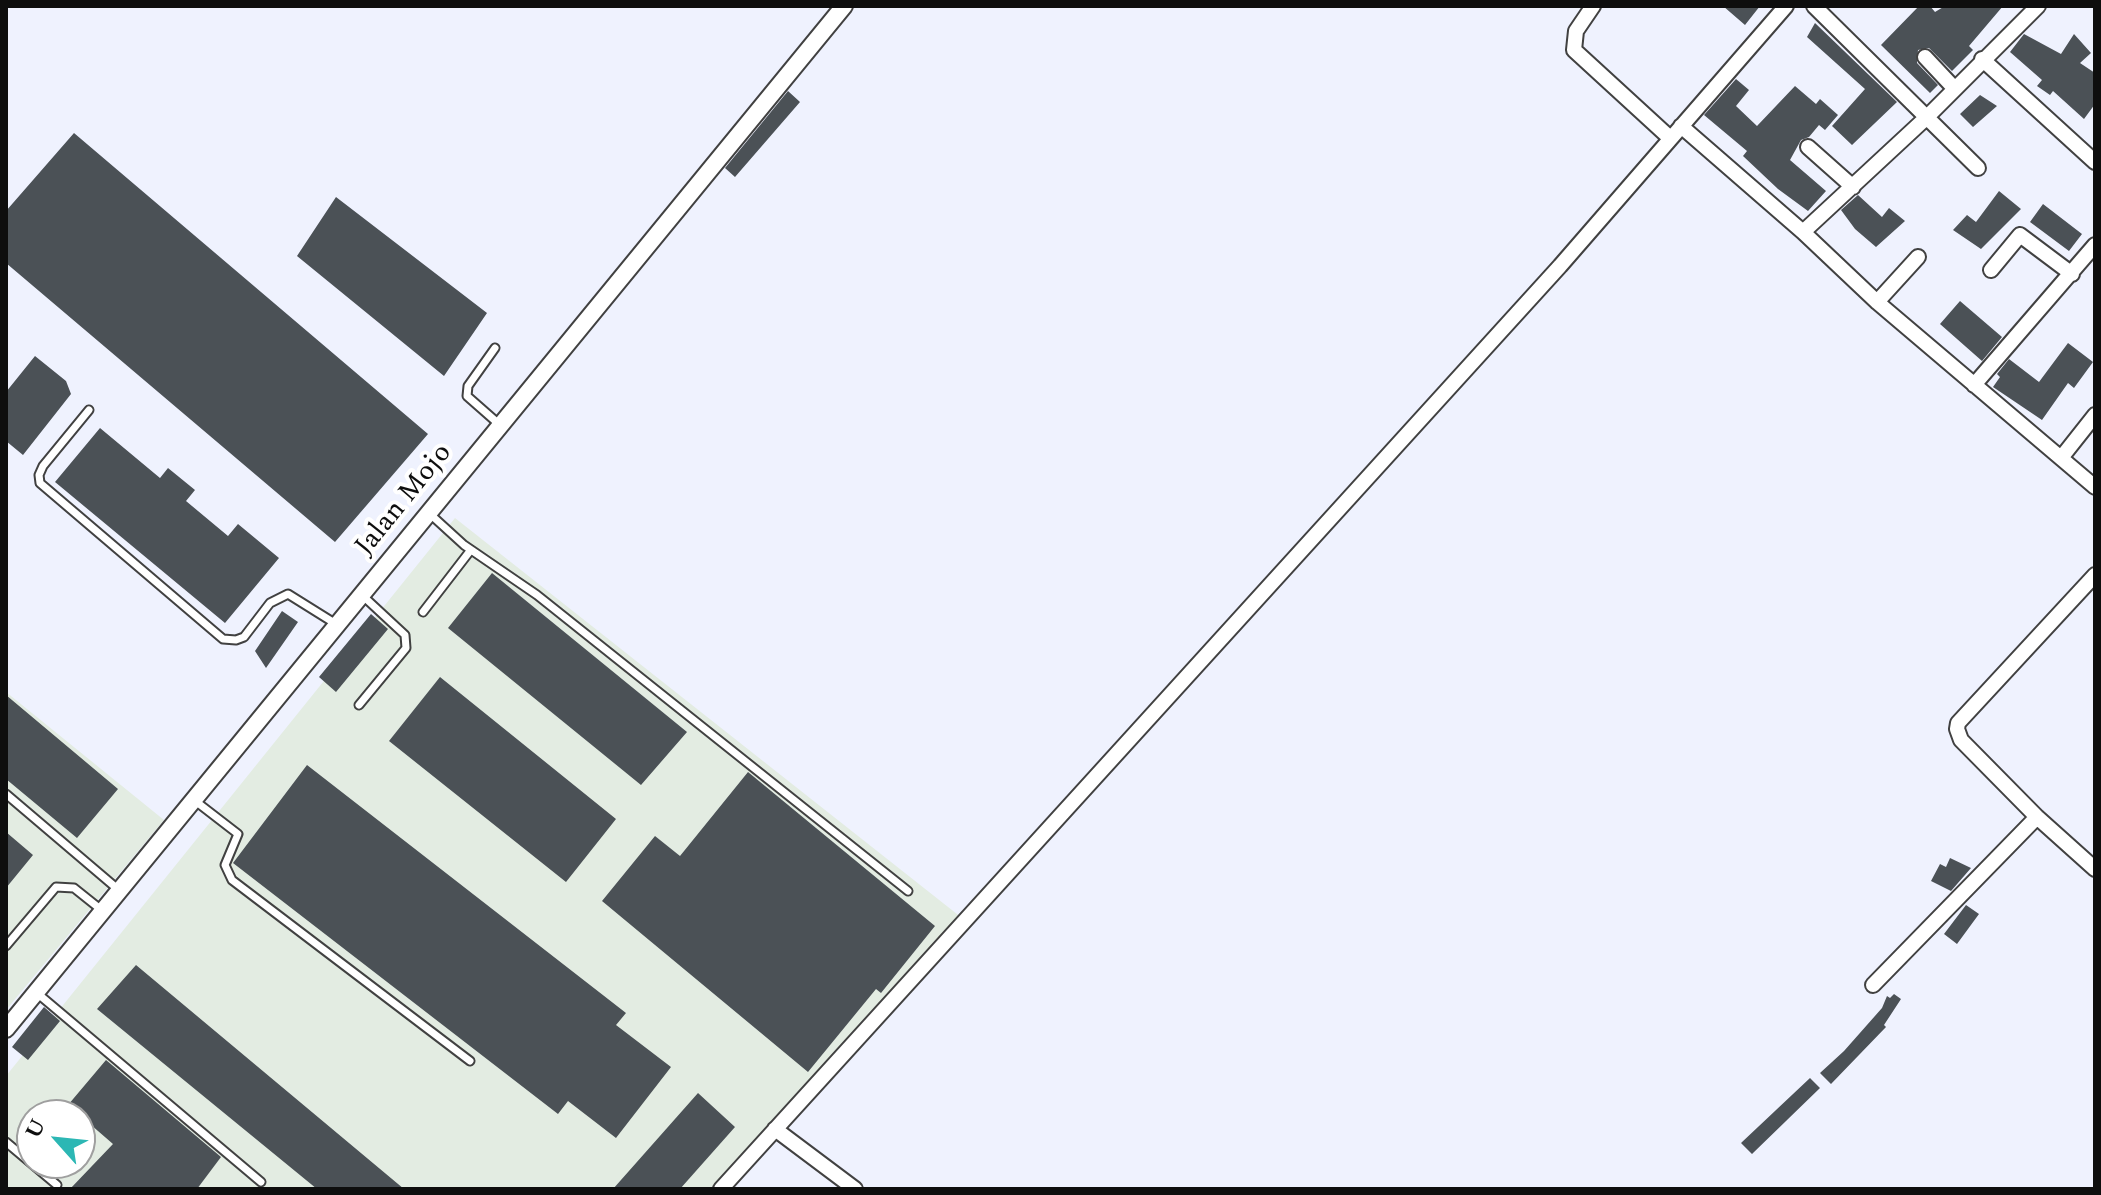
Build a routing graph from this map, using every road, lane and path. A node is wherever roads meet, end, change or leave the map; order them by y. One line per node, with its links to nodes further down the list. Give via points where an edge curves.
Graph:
1 (844, 6): 26 (street, Jalan Mojo)
2 (1593, 6): 11 (street, via 1576,31 1574,50)
3 (1786, 6): 10 (street)
4 (1814, 6): 9 (street)
5 (2037, 6): 7 (street)
6 (1925, 57): 8 (street)
7 (1982, 59): 8 (street); 13 (street)
8 (1954, 88): 9 (street)
9 (1927, 117): 14 (street); 15 (street)
10 (1681, 126): 11 (street); 16 (street)
11 (1670, 138): 48 (street, via 1560,266)
12 (1808, 147): 15 (street)
13 (2095, 162)
14 (1978, 168)
15 (1853, 187): 16 (street)
16 (1803, 232): 21 (street)
17 (2095, 245): 20 (street)
18 (1918, 257): 21 (street)
19 (1991, 270): 20 (street, via 2020,235)
20 (2072, 274): 23 (street)
21 (1877, 302): 23 (street)
22 (495, 348): 26 (lane, via 468,386 467,396)
23 (1974, 385): 27 (street)
24 (89, 410): 34 (lane, via 43,466 40,483 223,639 244,637 270,603 288,594)
25 (2095, 415): 27 (street)
26 (500, 425): 29 (street, Jalan Mojo)
27 (2061, 458): 28 (street)
28 (2095, 487)
29 (429, 512): 30 (lane); 32 (street, Jalan Mojo)
30 (470, 551): 33 (lane); 40 (lane, via 537,595)
31 (2095, 575): 38 (street, via 1958,723 1961,740)
32 (361, 595): 34 (street, Jalan Mojo); 35 (lane, via 405,635 406,648)
33 (423, 612)
34 (336, 624): 37 (street, Jalan Mojo)
35 (359, 705)
36 (6, 794): 41 (lane)
37 (193, 800): 41 (street, Jalan Mojo); 47 (lane, via 238,834 225,865 232,880)
38 (2037, 817): 39 (street); 44 (street)
39 (2095, 869)
40 (908, 891)
41 (121, 892): 42 (street, Jalan Mojo)
42 (104, 912): 43 (lane, via 74,888 56,887); 45 (street, Jalan Mojo)
43 (6, 946)
44 (1873, 985)
45 (37, 993): 46 (street, Jalan Mojo); 50 (lane)
46 (6, 1029)
47 (470, 1061)
48 (775, 1129): 52 (street); 53 (street)
49 (6, 1142): 51 (lane)
50 (261, 1182)
51 (57, 1185)
52 (721, 1189)
53 (855, 1189)

